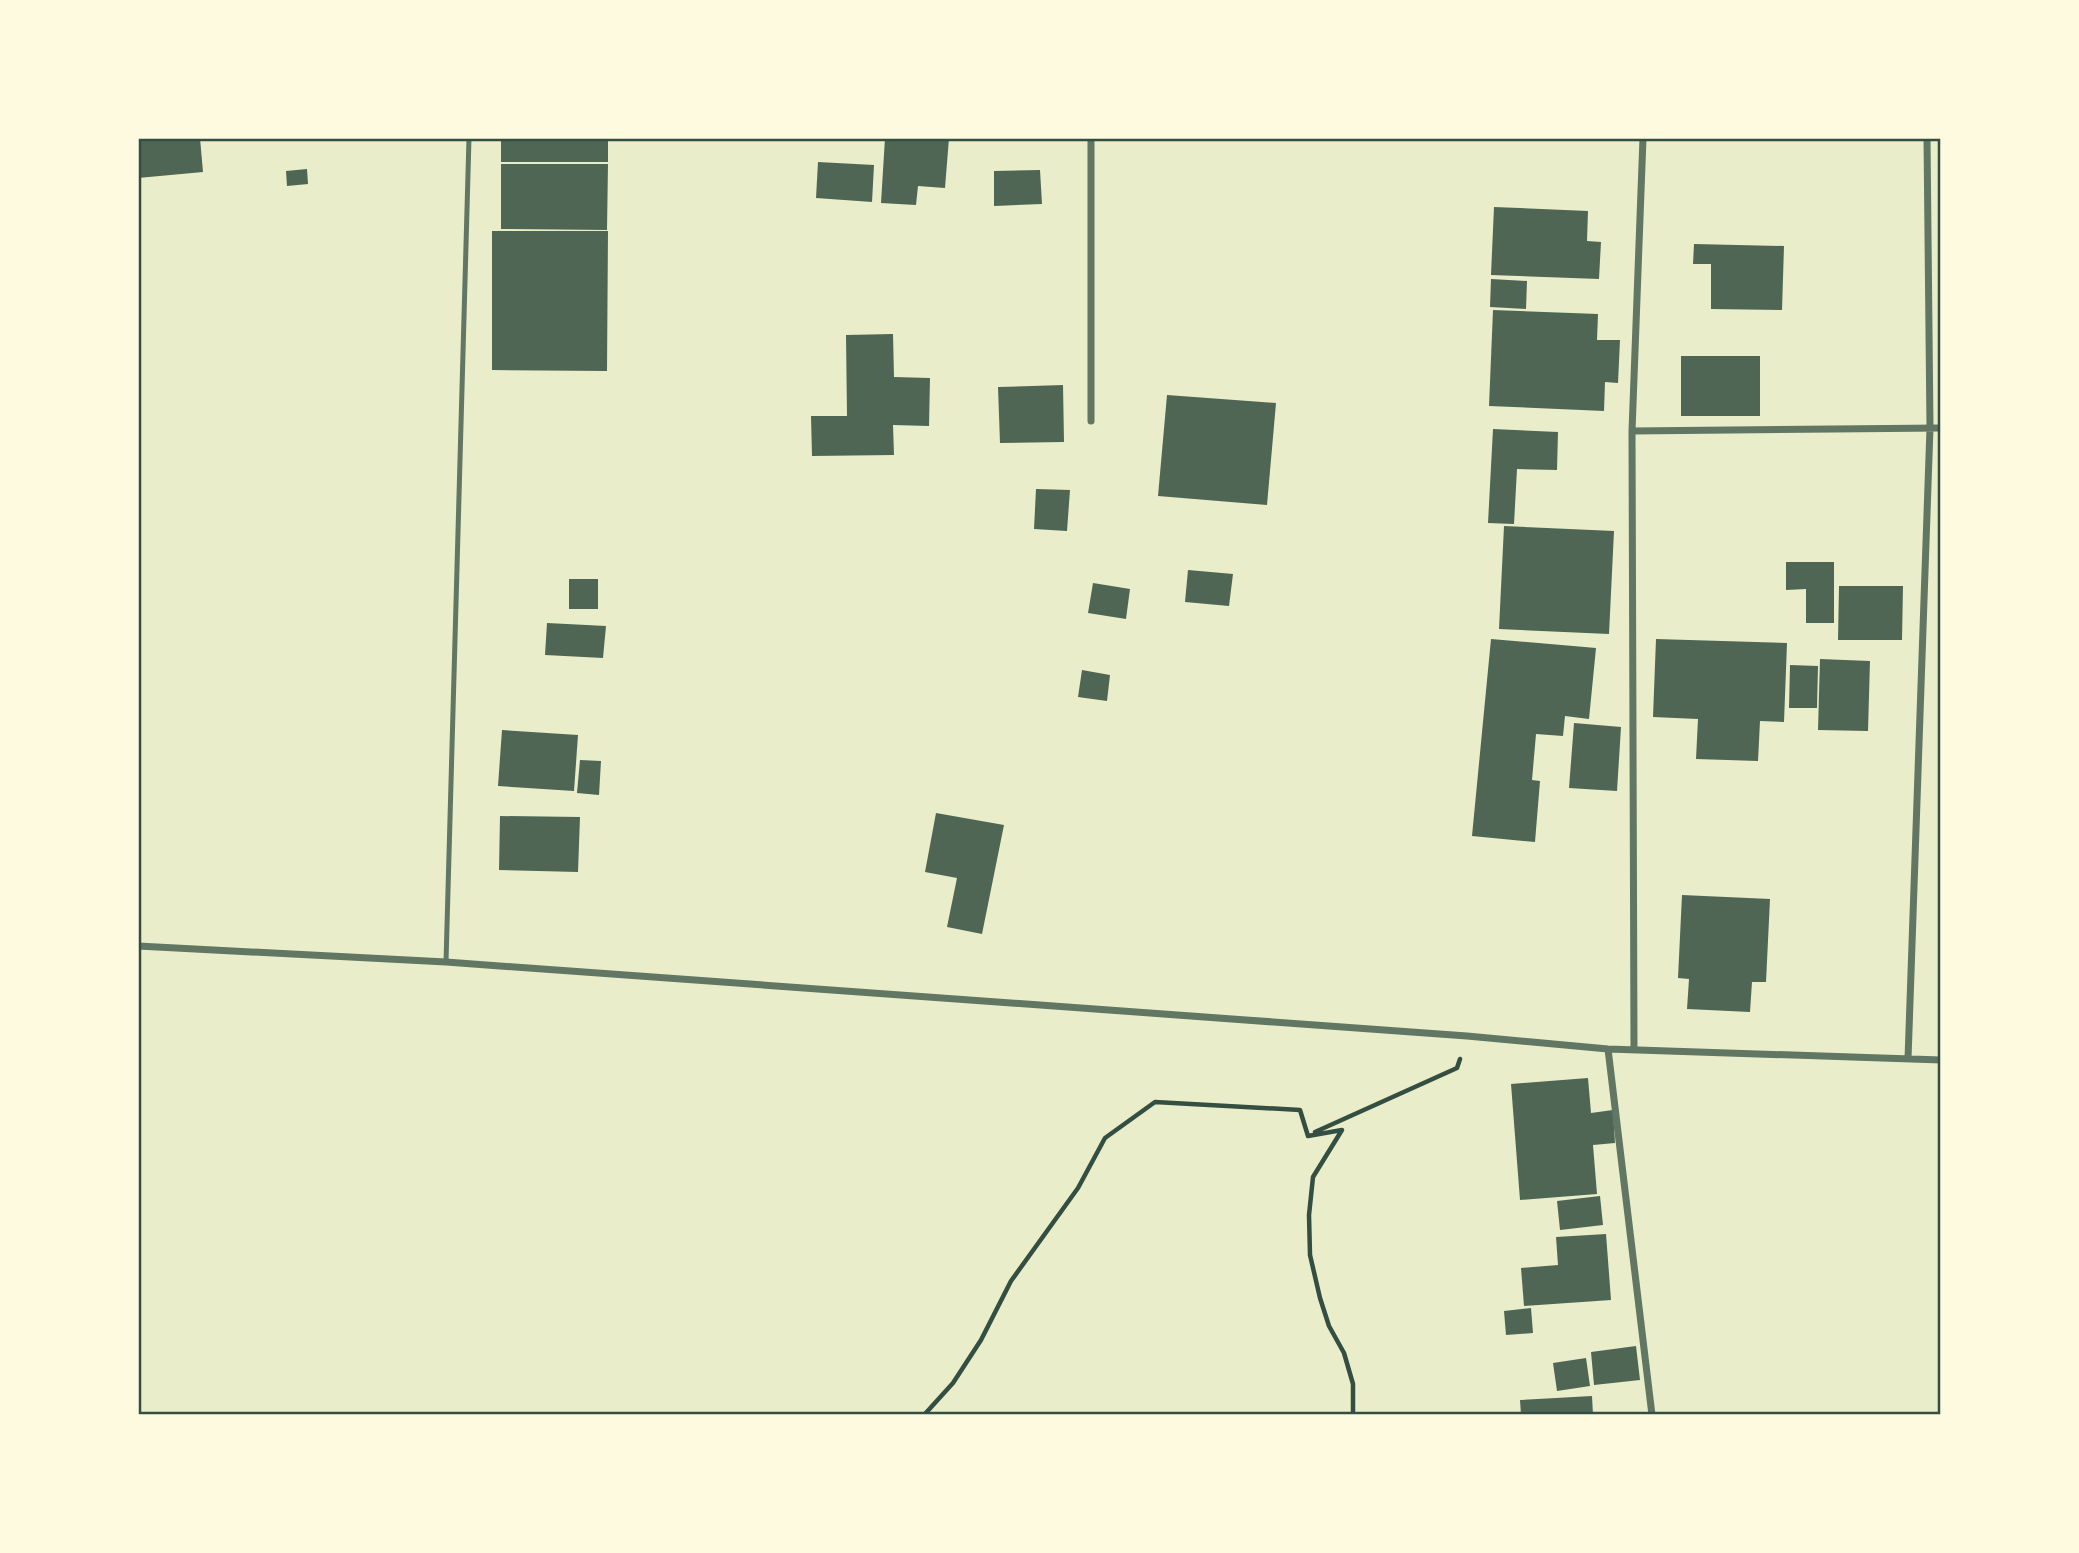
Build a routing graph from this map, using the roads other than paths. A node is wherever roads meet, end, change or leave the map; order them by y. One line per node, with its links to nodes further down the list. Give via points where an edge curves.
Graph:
1 (469, 138): 10 (lane)
2 (1091, 138): 5 (street)
3 (1643, 138): 8 (street)
4 (1927, 138): 6 (street)
5 (1091, 421)
6 (1930, 428): 7 (street); 8 (street); 13 (street)
7 (1941, 428)
8 (1632, 431): 12 (street)
9 (138, 946): 10 (street)
10 (446, 962): 11 (street)
11 (1608, 1049): 12 (street); 15 (street)
12 (1634, 1050): 13 (street)
13 (1908, 1059): 14 (street)
14 (1941, 1060)
15 (1652, 1415)

